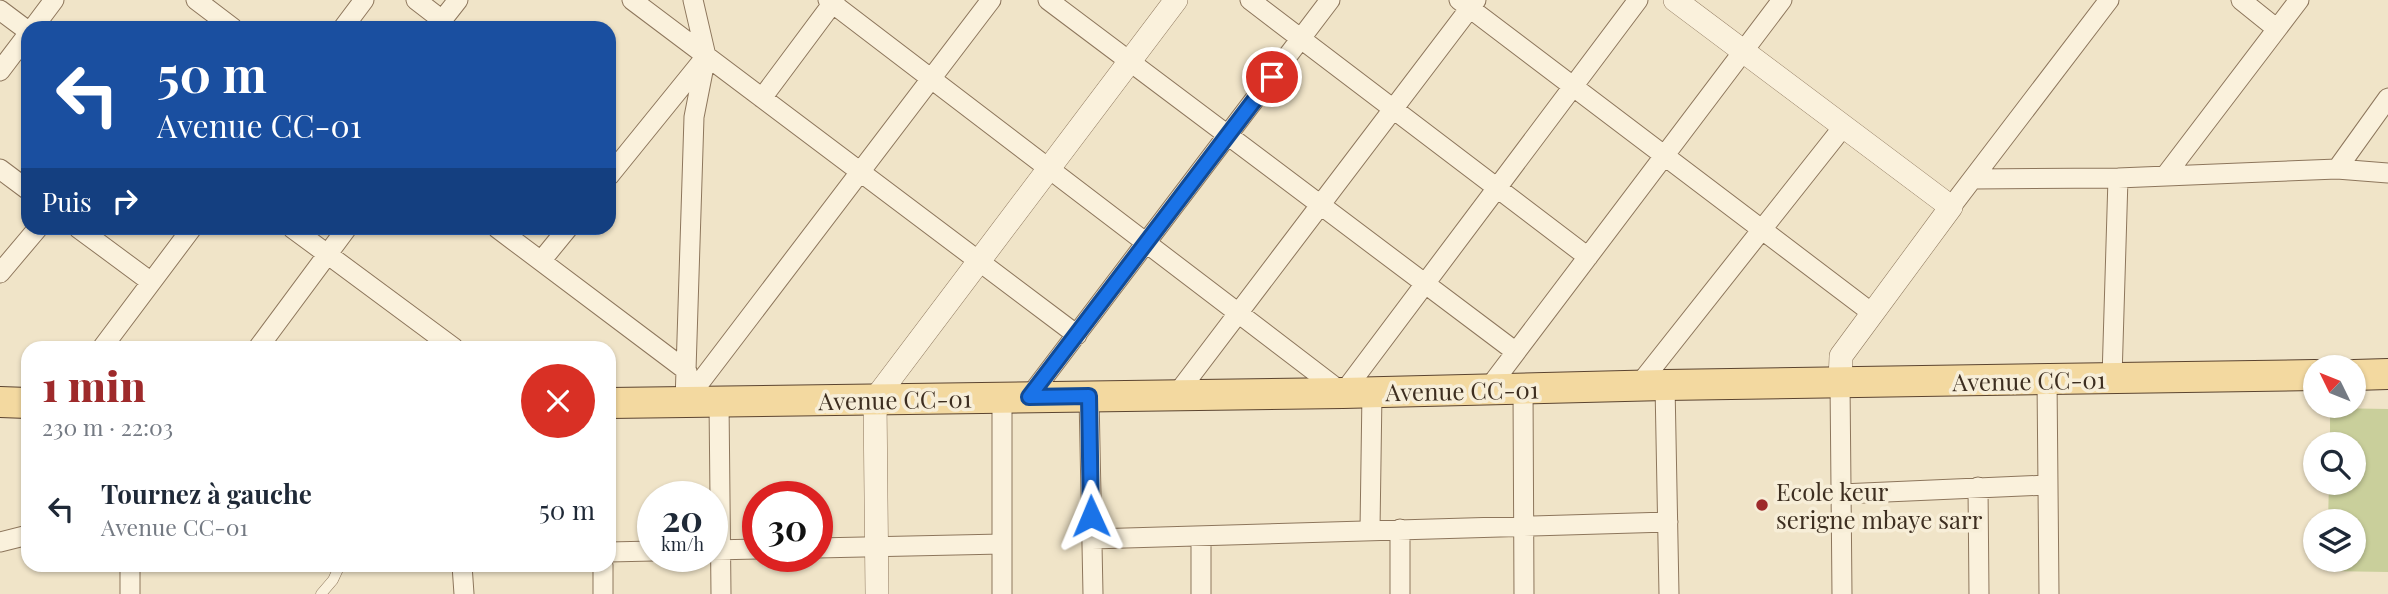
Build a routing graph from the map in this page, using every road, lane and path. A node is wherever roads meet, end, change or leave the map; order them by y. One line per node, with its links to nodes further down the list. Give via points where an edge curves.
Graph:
1 (54, 0): 22 (street)
2 (364, 0): 24 (street)
3 (416, 0): 25 (street)
4 (458, 0): 26 (street)
5 (632, 0): 32 (street)
6 (692, 0): 32 (street)
7 (991, 0): 35 (street)
8 (1048, 0): 33 (street)
9 (1176, 0): 33 (street)
10 (1250, 0): 29 (street)
11 (1330, 0): 29 (street)
12 (1639, 0): 36 (street)
13 (1675, 0): 31 (street)
14 (1782, 0): 31 (street)
15 (2241, 0): 28 (street)
16 (2299, 0): 28 (street)
17 (832, 1): 35 (street); 37 (street)
18 (202, 2): 23 (street)
19 (1469, 3): 36 (street); 39 (street)
20 (2099, 4): 51 (street)
21 (0, 10): 27 (street)
22 (38, 21)
23 (225, 21)
24 (348, 21)
25 (436, 21)
26 (441, 21)
27 (21, 26)
28 (2277, 29): 49 (street)
29 (1301, 39): 39 (street); 41 (street)
30 (21, 42): 34 (street)
31 (1743, 51): 40 (street); 42 (street)
32 (706, 56): 37 (street); 43 (street); 79 (street, via 694,117)
33 (1130, 61): 41 (street); 45 (street)
34 (0, 71)
35 (931, 79): 45 (street); 47 (street)
36 (1573, 87): 42 (street); 53 (street)
37 (762, 97): 47 (street)
38 (2388, 98): 46 (street)
39 (1394, 109): 53 (street); 54 (street)
40 (1843, 127): 55 (street); 56 (street)
41 (1228, 135): 54 (street); 64 (street)
42 (1664, 156): 56 (street); 66 (street)
43 (616, 167)
44 (0, 169): 52 (street)
45 (1049, 169): 64 (street); 68 (street)
46 (2337, 169): 48 (street); 49 (street)
47 (860, 172): 68 (street); 96 (street)
48 (2388, 173)
49 (2165, 176): 50 (street)
50 (2118, 178): 51 (street); 84 (street)
51 (1973, 179): 55 (street)
52 (21, 185)
53 (1497, 188): 66 (street); 71 (street)
54 (1321, 205): 71 (street); 72 (street)
55 (1951, 207): 73 (street)
56 (1762, 230): 73 (street); 86 (street)
57 (32, 235): 69 (street)
58 (87, 235): 70 (street)
59 (187, 235): 70 (street)
60 (301, 235): 65 (street)
61 (341, 235): 65 (street)
62 (506, 235): 67 (street)
63 (562, 235): 67 (street)
64 (1146, 243): 72 (street); 74 (street)
65 (327, 254): 76 (street); 77 (street)
66 (1588, 257): 78 (street)
67 (541, 261): 79 (street)
68 (979, 261): 74 (street); 93 (street)
69 (0, 273)
70 (151, 282): 75 (street)
71 (1425, 284): 78 (street); 89 (street)
72 (1238, 313): 89 (street); 90 (street)
73 (1872, 313): 85 (street, via 1840,356)
74 (1077, 335): 92 (street)
75 (107, 341)
76 (263, 341)
77 (445, 341)
78 (1516, 352): 88 (street)
79 (687, 371): 96 (street)
80 (2366, 374): 81 (main road)
81 (2388, 374)
82 (2303, 375): 84 (main road, Avenue CC-01)
83 (2047, 379): 84 (main road, Avenue CC-01); 85 (main road, Avenue CC-01); 100 (street)
84 (2112, 379)
85 (1840, 382): 86 (main road, Avenue CC-01); 102 (street)
86 (1652, 385): 87 (main road, Avenue CC-01); 103 (street)
87 (1523, 388): 88 (main road, Avenue CC-01); 104 (street)
88 (1488, 389): 89 (main road, Avenue CC-01)
89 (1358, 393): 90 (main road, Avenue CC-01); 106 (street)
90 (1176, 395): 91 (main road, Avenue CC-01)
91 (1089, 396): 92 (main road, Avenue CC-01); 109 (street)
92 (1016, 397): 93 (main road, Avenue CC-01); 111 (street)
93 (875, 400): 94 (main road, Avenue CC-01); 112 (street)
94 (719, 401): 96 (main road, Avenue CC-01); 99 (street)
95 (0, 402): 97 (main road)
96 (685, 402): 98 (main road, Avenue CC-01)
97 (21, 403)
98 (616, 403)
99 (718, 481)
100 (2048, 485): 101 (street); 135 (street)
101 (1978, 487): 102 (street); 134 (street)
102 (1841, 494): 133 (street)
103 (1668, 522): 104 (street); 132 (street)
104 (1524, 527): 105 (street); 131 (street)
105 (1400, 529): 106 (street); 130 (street)
106 (1370, 530): 107 (street)
107 (1201, 536): 109 (street); 129 (street)
108 (21, 537): 110 (street)
109 (1092, 539): 128 (street)
110 (0, 542)
111 (1002, 544): 112 (street); 127 (street)
112 (877, 547): 113 (street); 126 (street)
113 (833, 548)
114 (637, 551): 115 (street)
115 (616, 552)
116 (130, 572): 121 (street)
117 (337, 572): 122 (lane)
118 (462, 572): 123 (street)
119 (603, 572): 124 (street)
120 (719, 572): 125 (street)
121 (130, 594)
122 (321, 594)
123 (464, 594)
124 (603, 594)
125 (721, 594)
126 (877, 594)
127 (1002, 594)
128 (1093, 594)
129 (1201, 594)
130 (1400, 594)
131 (1524, 594)
132 (1669, 594)
133 (1842, 594)
134 (1979, 594)
135 (2049, 594)

